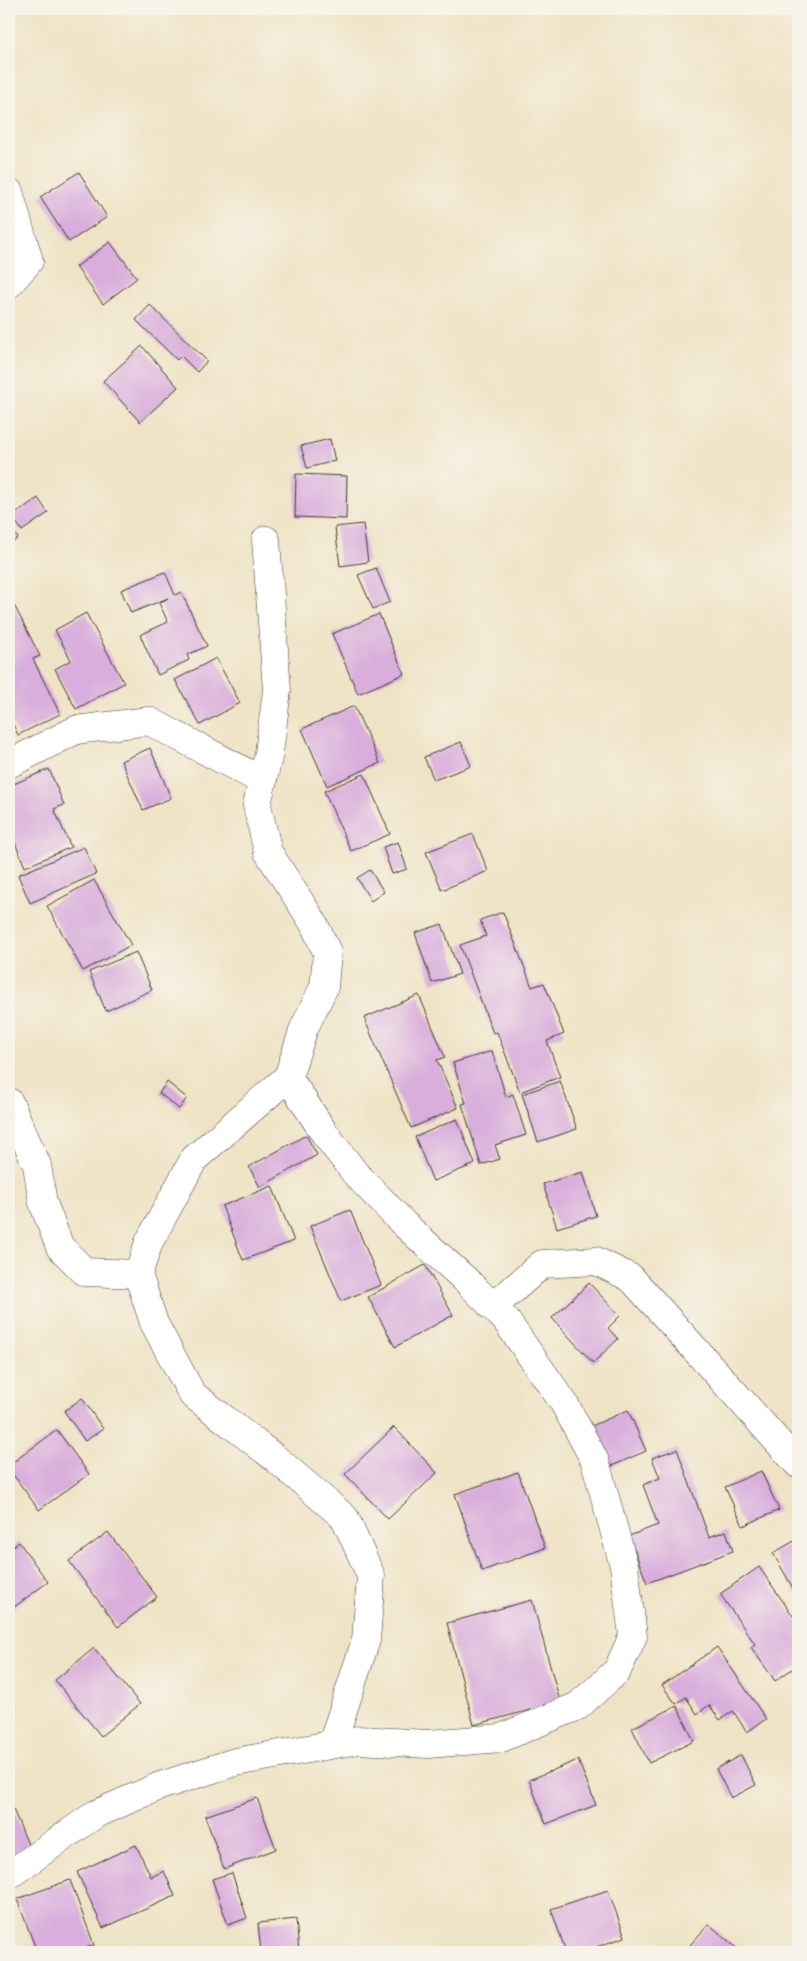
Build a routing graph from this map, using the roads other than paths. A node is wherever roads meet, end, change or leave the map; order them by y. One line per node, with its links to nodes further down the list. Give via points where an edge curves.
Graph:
1 (9, 192): 2 (street, via 29,261)
2 (9, 284)
3 (266, 540): 5 (street, via 277,690 270,753)
4 (9, 764): 5 (street, via 76,730 149,720)
5 (263, 781): 6 (street, via 257,805 268,852 313,922 327,952 324,987 304,1028)
6 (288, 1078): 8 (street, via 194,1160 149,1242); 9 (street, via 355,1173)
7 (9, 1102): 8 (street, via 37,1165 43,1203 60,1247 85,1272)
8 (138, 1274): 11 (street, via 154,1323 192,1394 275,1458 344,1518 371,1576 366,1640)
9 (491, 1306): 10 (street, via 542,1264 596,1260 631,1278); 11 (street, via 505,1319 564,1404 595,1461 624,1566 634,1636 617,1671 578,1706 502,1738 428,1744 358,1740)
10 (798, 1464)
11 (332, 1744): 12 (street, via 235,1762 160,1786 96,1814)
12 (9, 1876)

